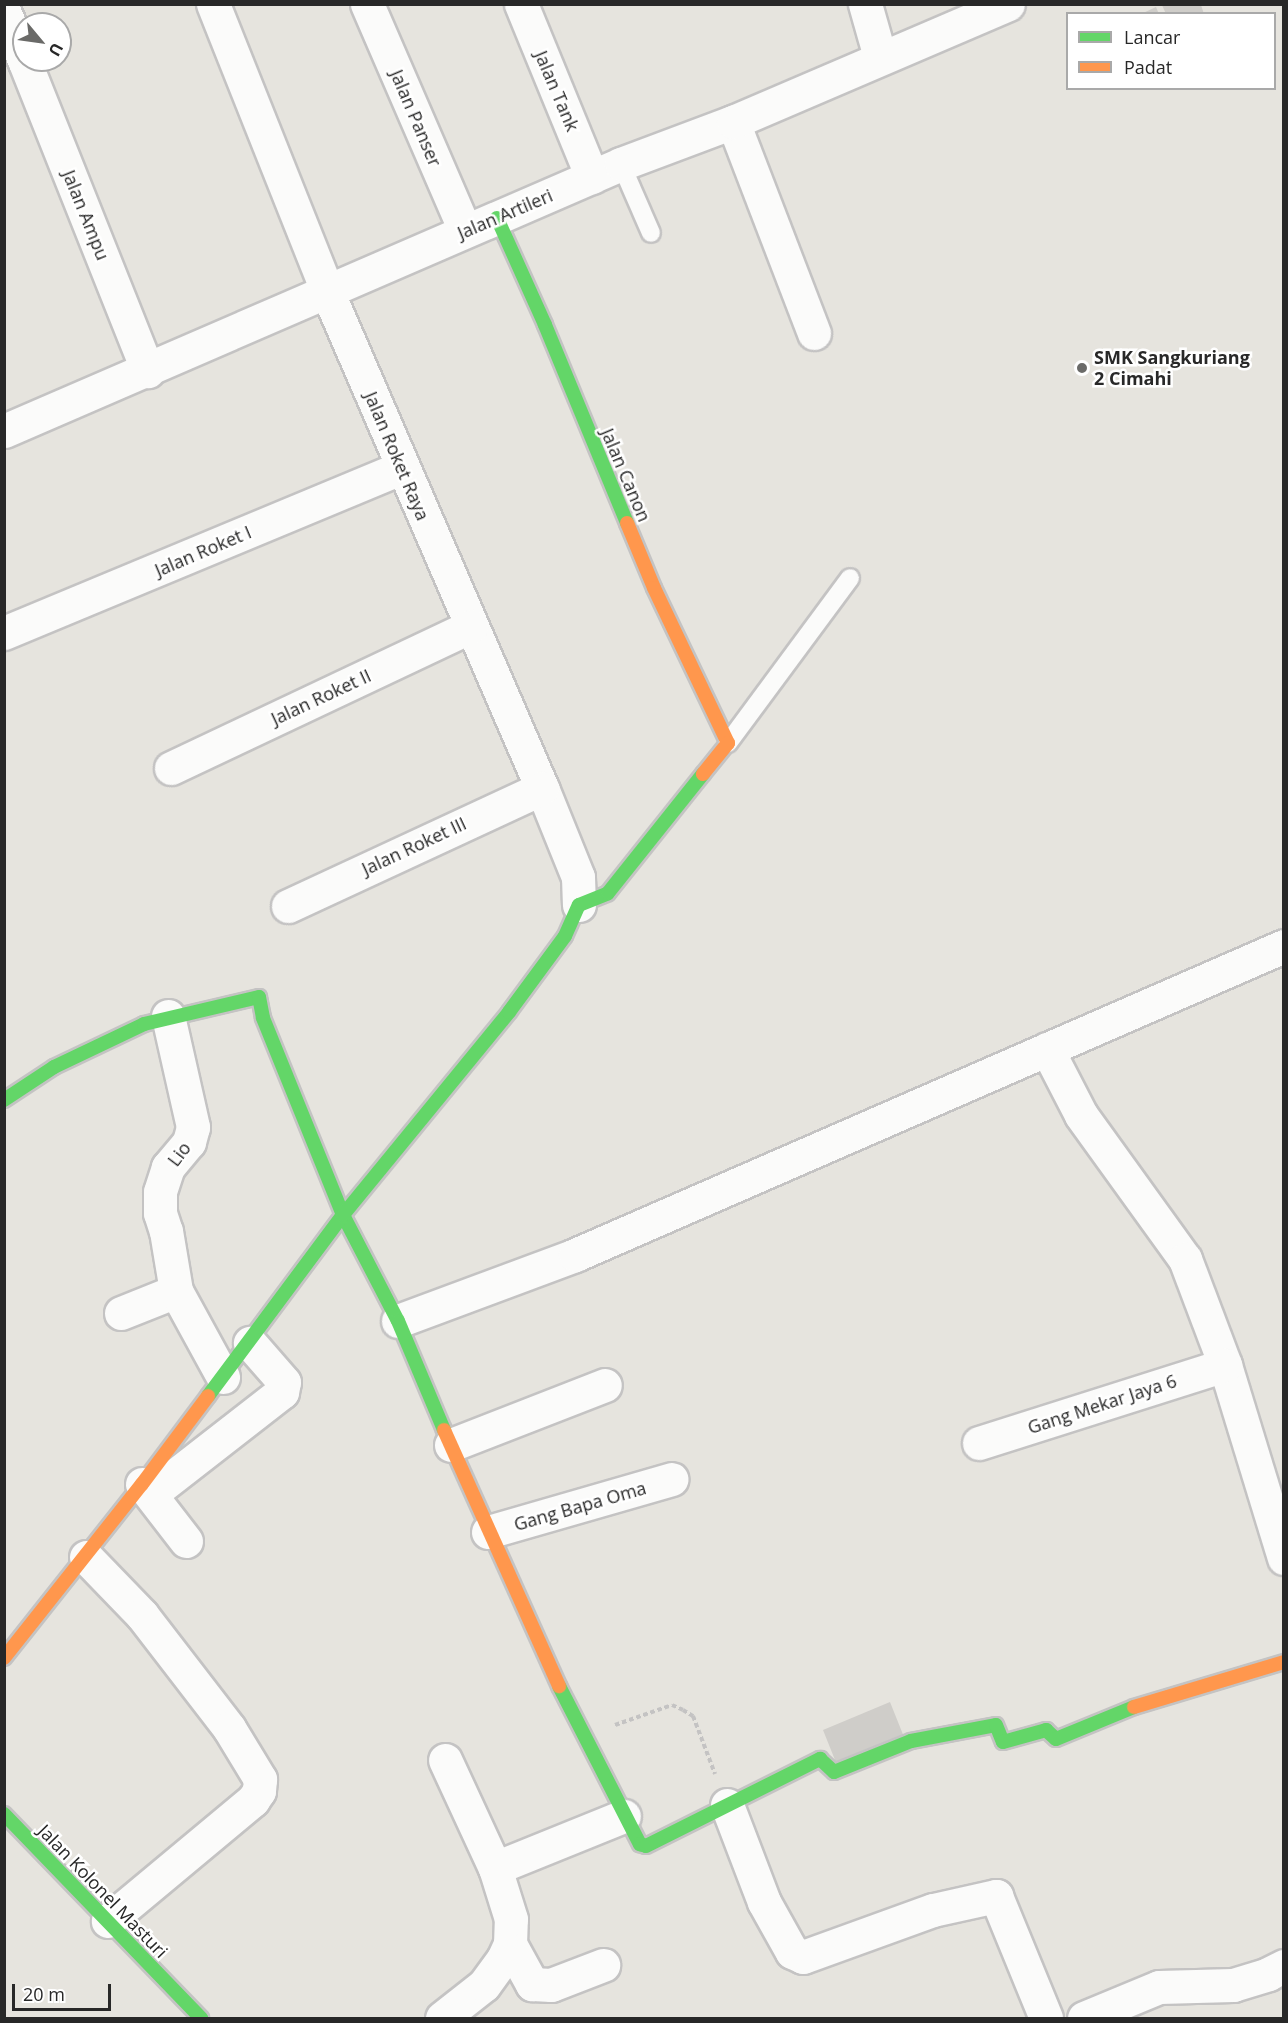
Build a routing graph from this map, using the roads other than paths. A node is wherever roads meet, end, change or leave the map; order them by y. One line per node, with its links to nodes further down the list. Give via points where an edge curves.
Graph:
1 (213, 4): 15 (street, Jalan Roket Raya)
2 (367, 4): 13 (street, Jalan Panser)
3 (521, 4): 11 (street, Jalan Tank)
4 (865, 4): 8 (street)
5 (1008, 4): 8 (street, Jalan Artileri)
6 (4, 11): 7 (street, Jalan Ampu)
7 (12, 31)
8 (880, 57): 10 (street, Jalan Artileri)
9 (29, 72): 17 (street, Jalan Ampu)
10 (733, 122): 11 (street, Jalan Artileri); 16 (street)
11 (607, 170): 12 (street, Jalan Artileri); 14 (lane)
12 (496, 218): 13 (street, Jalan Artileri); 23 (street, Jalan Canon, via 545,325 654,588)
13 (465, 231): 15 (street, Jalan Artileri)
14 (651, 233)
15 (327, 291): 17 (street, Jalan Artileri); 19 (street, Jalan Roket Raya)
16 (814, 333)
17 (148, 371): 18 (street, Jalan Artileri)
18 (4, 431)
19 (401, 468): 21 (street, Jalan Roket Raya); 22 (street, Jalan Roket I)
20 (850, 578): 23 (lane)
21 (471, 626): 24 (street, Jalan Roket II); 25 (street, Jalan Roket Raya)
22 (4, 633)
23 (728, 743): 26 (street, via 608,893)
24 (171, 768)
25 (542, 788): 26 (street, Jalan Roket Raya, via 578,878); 27 (street, Jalan Roket III)
26 (579, 905): 32 (street, via 565,936 509,1012)
27 (288, 906)
28 (1284, 946): 30 (street)
29 (168, 1016): 31 (street, via 54,1067); 32 (street, via 259,997 263,1018); 33 (street, Lio, via 193,1127 184,1150 168,1167 160,1192 160,1213)
30 (1047, 1048): 35 (street, via 575,1255); 37 (street, via 1081,1115 1185,1259)
31 (4, 1100)
32 (343, 1215): 35 (street); 36 (street)
33 (176, 1291): 34 (street); 38 (street, Lio)
34 (121, 1313)
35 (398, 1321): 41 (street)
36 (250, 1343): 38 (street); 43 (street, via 284,1382 282,1392)
37 (1225, 1365): 40 (street, Gang Mekar Jaya 6); 44 (street)
38 (223, 1377): 43 (street)
39 (605, 1384): 41 (street)
40 (979, 1443)
41 (451, 1445): 45 (street)
42 (672, 1479): 45 (street, Gang Bapa Oma)
43 (147, 1490): 46 (street); 47 (street)
44 (1275, 1496): 48 (street)
45 (488, 1532): 54 (street)
46 (186, 1541)
47 (86, 1557): 49 (street); 56 (street, via 141,1615 229,1728 260,1779 259,1791)
48 (1284, 1558)
49 (4, 1658)
50 (1284, 1662): 52 (street, via 1142,1704 1056,1739 1046,1730 1003,1742 996,1725 911,1741 834,1772 820,1759)
51 (445, 1760): 55 (street)
52 (727, 1805): 54 (street, via 646,1846 637,1842); 62 (street, via 764,1902 792,1952 803,1957 933,1910 996,1896)
53 (4, 1814): 56 (street, Jalan Kolonel Masturi)
54 (624, 1816): 55 (street)
55 (495, 1868): 57 (street, via 511,1919)
56 (108, 1921): 60 (street, Jalan Kolonel Masturi)
57 (510, 1944): 58 (street, via 532,1984 551,1985); 61 (street, via 484,1985)
58 (603, 1965)
59 (1284, 1966): 63 (street, via 1233,1985 1160,1987)
60 (201, 2019)
61 (442, 2019)
62 (1046, 2019)
63 (1084, 2019)

